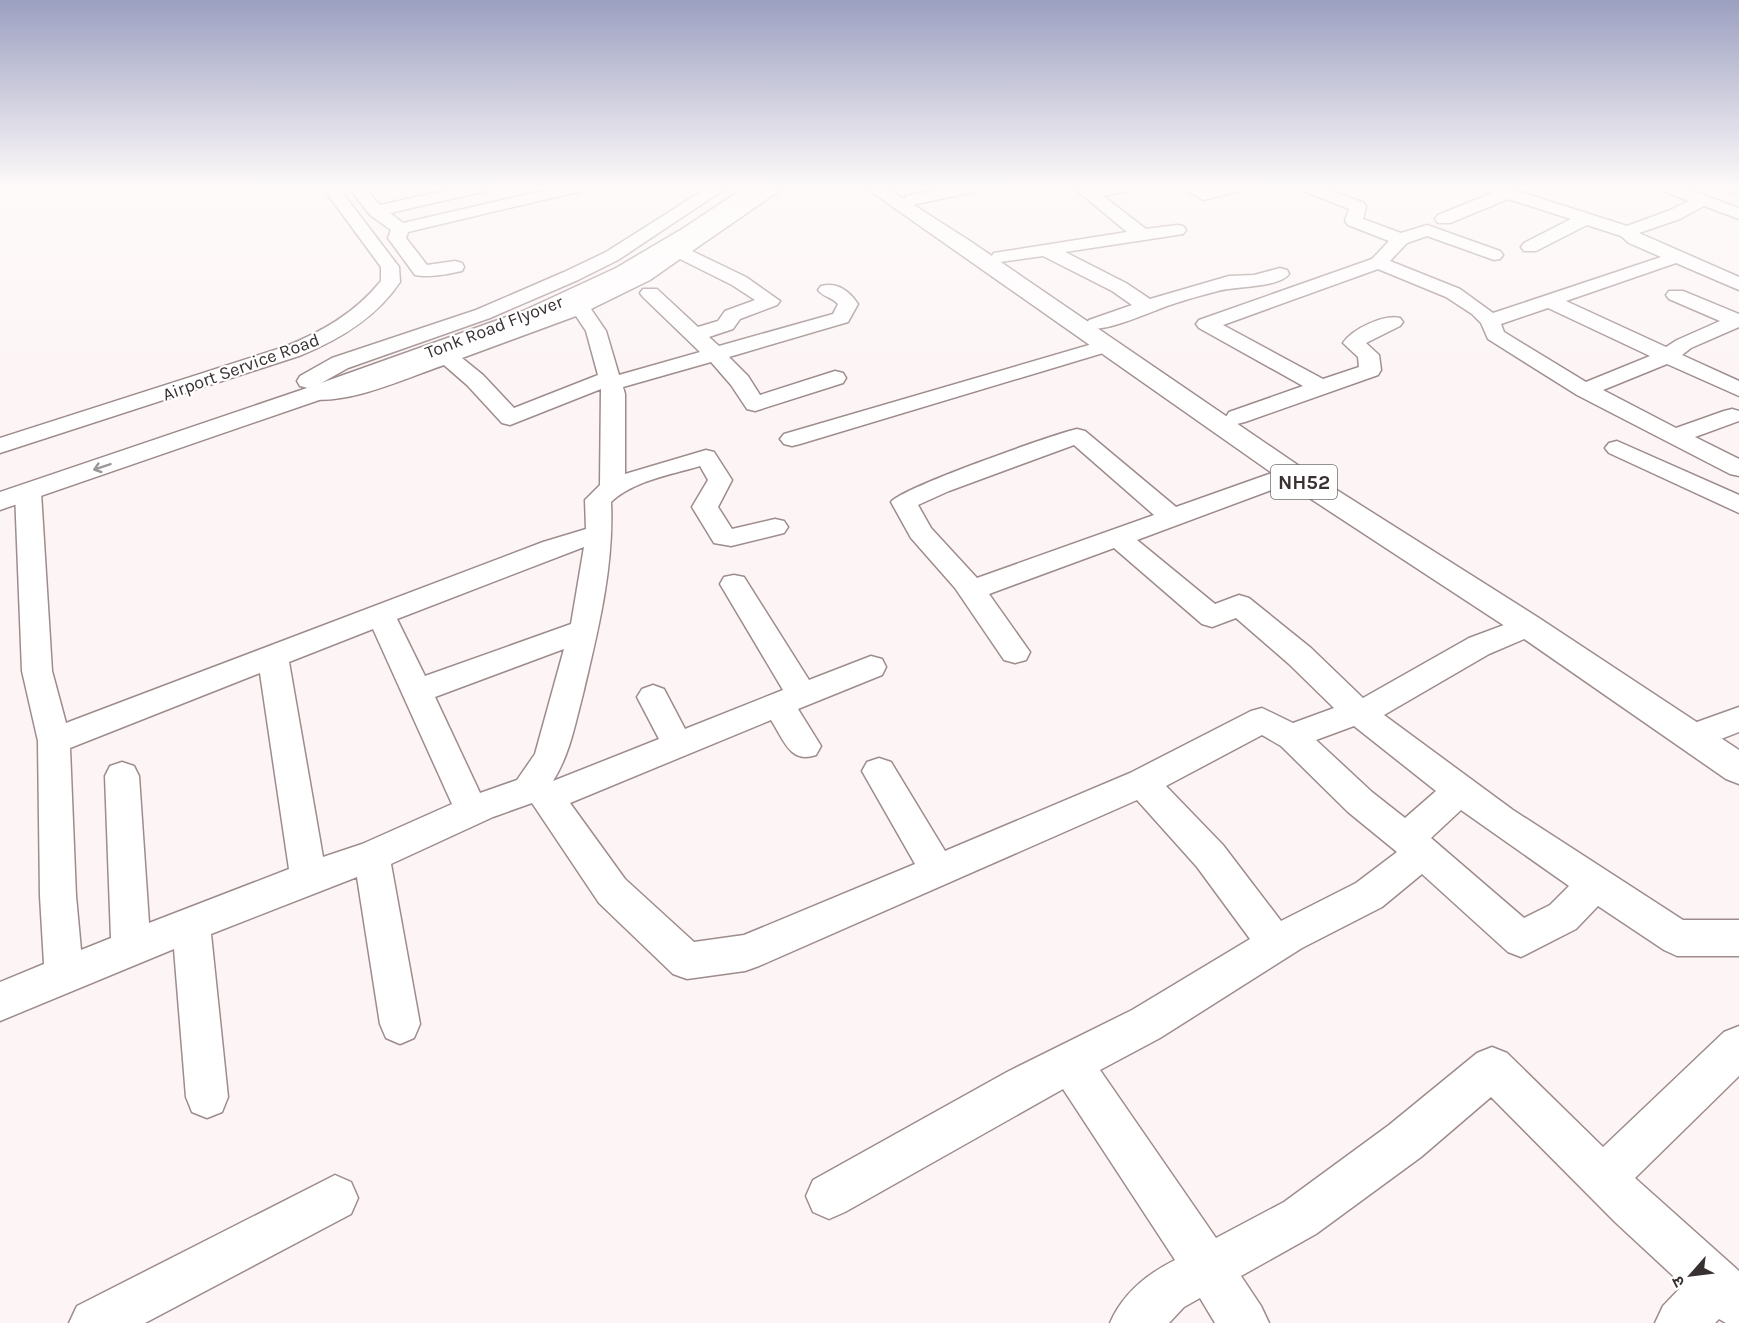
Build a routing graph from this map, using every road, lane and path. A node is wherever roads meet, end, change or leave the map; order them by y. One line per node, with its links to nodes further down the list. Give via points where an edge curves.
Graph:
1 (377, 250): 45 (street, Airport Service Road, via 390,267 391,282 375,301 329,335 173,392)
2 (406, 250): 17 (street, via 422,271)
3 (620, 250): 37 (street, via 572,276 483,314 340,363)
4 (638, 250): 37 (main road, Tonk Road Flyover, via 520,310)
5 (661, 250): 37 (main road, Tonk Road Flyover, via 531,316 371,373)
6 (970, 250): 31 (main road, NH52)
7 (989, 250): 14 (main road, NH52)
8 (1046, 250): 14 (street); 24 (street)
9 (1391, 250): 16 (street)
10 (1480, 250): 13 (street)
11 (1660, 250): 15 (street)
12 (678, 251): 25 (street, via 643,276); 30 (street, via 770,301 732,315 726,325)
13 (1494, 255)
14 (1000, 257): 31 (main road, NH52)
15 (1677, 257): 19 (street); 23 (street)
16 (1378, 263): 27 (street, via 1449,292); 29 (street)
17 (455, 267)
18 (1280, 274): 24 (street, via 1256,281 1229,282)
19 (1734, 278)
20 (828, 290): 32 (street, via 840,294 848,304 841,318)
21 (650, 293): 30 (street)
22 (1676, 295): 26 (street)
23 (1547, 300): 27 (street); 33 (street)
24 (1158, 303): 29 (street); 31 (street)
25 (580, 307): 36 (street, via 596,331); 37 (street, via 357,388)
26 (1738, 320): 33 (street, via 1684,344)
27 (1490, 321): 40 (street, via 1495,335)
28 (1393, 322): 38 (street, via 1353,344 1368,355 1370,370)
29 (1206, 324): 38 (street)
30 (695, 334): 32 (street)
31 (1101, 335): 42 (main road, NH52); 44 (street); 48 (main road, NH52)
32 (715, 354): 35 (street, via 755,404); 36 (street)
33 (1667, 356): 39 (street); 40 (street)
34 (450, 359): 36 (street, via 510,418)
35 (835, 378)
36 (610, 381): 49 (street, via 614,394)
37 (312, 387): 50 (main road)
38 (1322, 388): 42 (street)
39 (1739, 389)
40 (1585, 390): 43 (street)
41 (1732, 416): 43 (street)
42 (1237, 417): 69 (main road, NH52)
43 (1674, 436): 47 (street)
44 (792, 439)
45 (0, 446)
46 (1617, 448): 51 (street)
47 (1739, 469)
48 (1292, 474): 52 (street); 59 (main road, NH52)
49 (612, 487): 53 (street, via 706,457 720,480 705,507 723,537); 54 (street, via 598,500)
50 (9, 492): 71 (street, via 37,671)
51 (1739, 505)
52 (1173, 517): 55 (street); 57 (street, via 1077,436 904,502 920,532)
53 (775, 527)
54 (598, 534): 58 (street); 60 (street)
55 (1117, 537): 57 (street); 67 (street, via 1212,617 1239,605)
56 (734, 584): 66 (street)
57 (972, 590): 61 (street)
58 (381, 615): 62 (street); 64 (street)
59 (1528, 626): 67 (street, via 1479,646); 75 (main road, NH52)
60 (584, 630): 64 (street); 80 (street)
61 (1015, 652)
62 (273, 657): 71 (street); 85 (street)
63 (871, 667): 66 (street)
64 (418, 692): 81 (street)
65 (653, 697): 72 (street)
66 (790, 700): 72 (street); 73 (street)
67 (1359, 713): 70 (street); 79 (street)
68 (1739, 719): 69 (street)
69 (1708, 731): 74 (main road, NH52)
70 (1292, 737): 78 (street, via 1262,720); 82 (street, via 1360,802)
71 (54, 741): 91 (street)
72 (678, 745): 80 (street)
73 (805, 746)
74 (1739, 752)
75 (1739, 769)
76 (879, 771): 84 (street)
77 (122, 776): 90 (street)
78 (1142, 783): 84 (street); 89 (street, via 1210,856)
79 (1460, 790): 82 (street); 86 (street)
80 (538, 794): 81 (street); 84 (street, via 612,891 687,961 745,953)
81 (472, 811): 83 (street)
82 (1414, 845): 86 (street, via 1521,939 1563,917); 89 (street, via 1368,895)
83 (372, 856): 85 (street); 93 (street)
84 (938, 872)
85 (308, 878): 87 (street)
86 (1596, 883): 88 (street, via 1677,938)
87 (191, 924): 90 (street); 96 (street)
88 (1739, 938)
89 (1276, 944): 95 (street, via 1146,1024)
90 (131, 947): 91 (street)
91 (64, 975): 92 (street)
92 (0, 1009)
93 (400, 1024)
94 (1739, 1047): 97 (street)
95 (1070, 1063): 98 (street); 100 (street)
96 (207, 1097)
97 (1603, 1178): 100 (street, via 1491,1068 1405,1141 1300,1218); 101 (street)
98 (829, 1196)
99 (335, 1198): 102 (street)
100 (1208, 1268): 103 (street, via 1167,1290); 104 (street)
101 (1729, 1294): 105 (street)
102 (94, 1323)
103 (1135, 1323)
104 (1244, 1323)
105 (1680, 1323)

